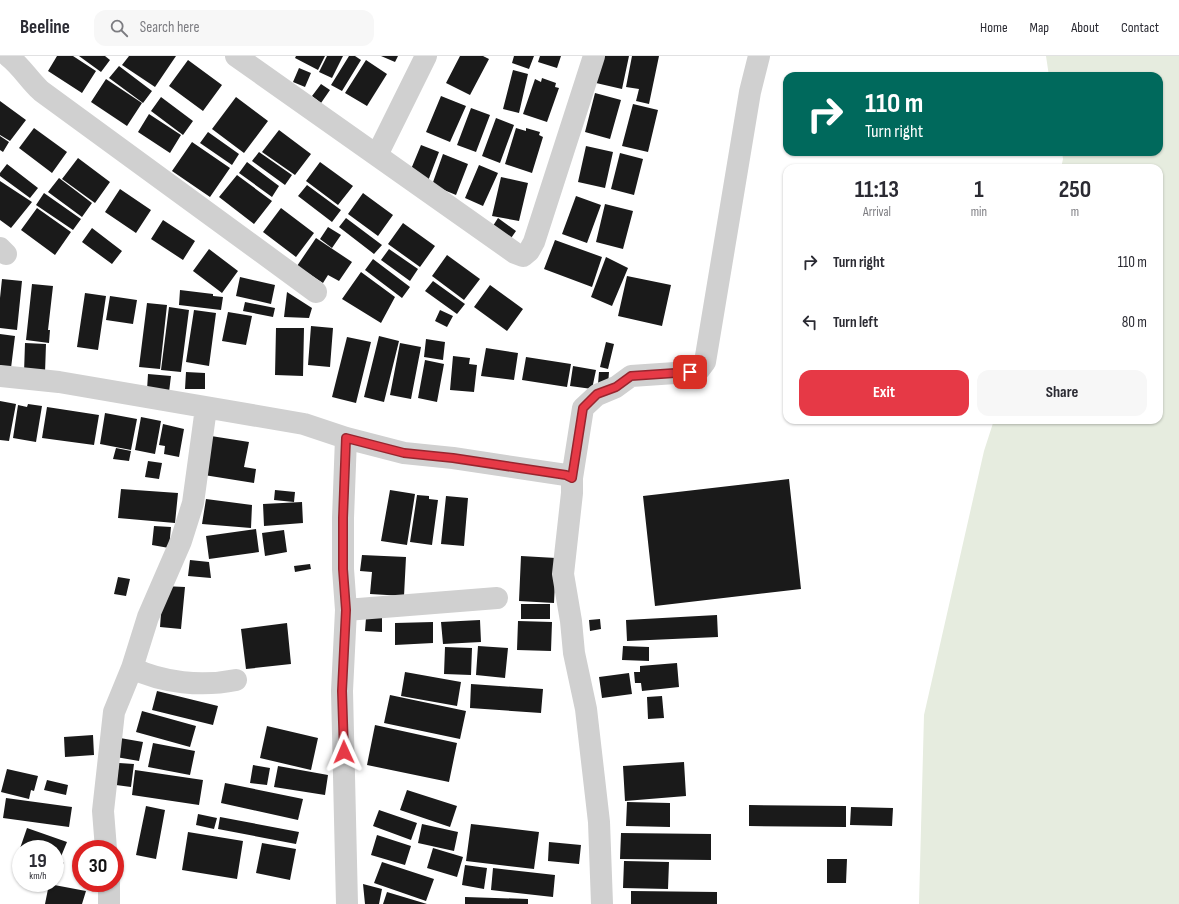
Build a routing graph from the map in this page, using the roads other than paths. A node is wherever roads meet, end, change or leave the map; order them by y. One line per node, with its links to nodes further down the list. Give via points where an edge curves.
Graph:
1 (236, 56): 6 (street)
2 (426, 56): 7 (street)
3 (594, 56): 7 (street, via 534,242 523,256 514,253)
4 (759, 56): 12 (street, via 750,92 705,362 699,370 690,372 631,376 616,387 597,394 583,408)
5 (16, 59): 8 (street, via 28,79 41,91)
6 (262, 64): 7 (street)
7 (377, 155)
8 (316, 292)
9 (0, 376): 10 (street, via 59,382)
10 (206, 408): 11 (street, via 304,424); 15 (street, via 193,503 181,541 148,617)
11 (346, 438): 12 (street, via 404,453 453,458); 14 (street, via 343,518)
12 (572, 478): 21 (street, via 563,574 574,653 586,709 599,822)
13 (498, 598): 14 (street)
14 (346, 610): 20 (street, via 342,691)
15 (132, 668): 16 (street, via 171,681 219,684); 17 (street, via 114,712 103,811)
16 (236, 680)
17 (105, 840)
18 (109, 892): 19 (street)
19 (109, 904)
20 (347, 904)
21 (602, 904)

